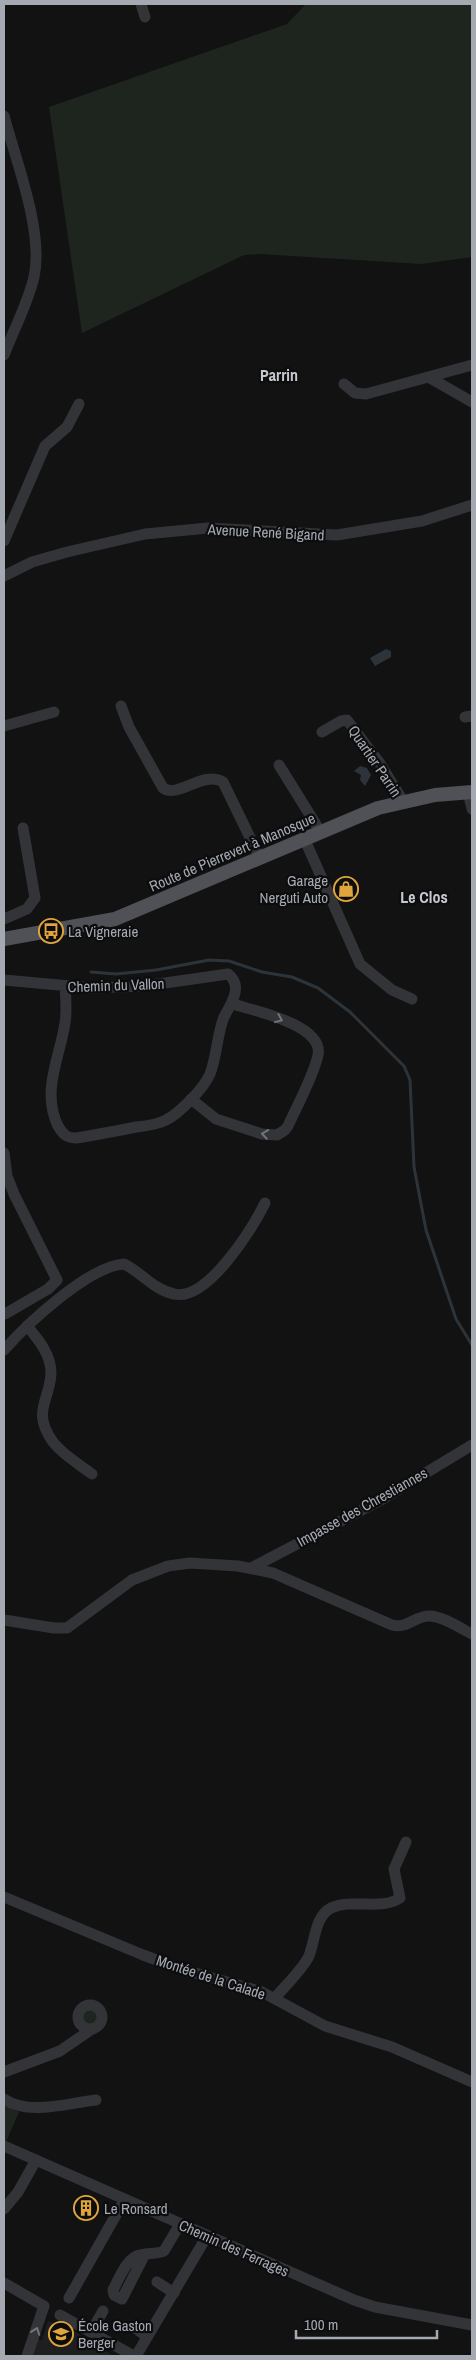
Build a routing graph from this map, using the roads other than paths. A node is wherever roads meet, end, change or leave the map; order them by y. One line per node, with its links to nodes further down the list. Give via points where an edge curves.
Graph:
1 (141, 4): 2 (street)
2 (145, 17)
3 (4, 116): 4 (street, via 29,209 36,250 30,290)
4 (4, 355)
5 (472, 365): 6 (street)
6 (430, 378): 7 (street, via 361,395); 8 (street)
7 (344, 384)
8 (472, 402)
9 (79, 404): 11 (street, via 67,427 46,446)
10 (472, 505): 12 (street, Avenue René Bigand, via 422,521 337,535 216,528 145,534 32,562)
11 (4, 541)
12 (4, 576)
13 (121, 706): 24 (street, via 163,788 170,791 213,778 223,782)
14 (54, 712): 15 (street)
15 (4, 726)
16 (322, 732): 19 (street, Quartier Parrin, via 343,720 349,722)
17 (279, 765): 22 (street)
18 (470, 792): 19 (main road, Route de Pierrevert à Manosque, via 435,794); 20 (street)
19 (403, 801): 22 (main road, Route de Pierrevert à Manosque)
20 (472, 809)
21 (23, 828): 25 (street, via 35,898 26,909)
22 (320, 831): 23 (main road, Route de Pierrevert à Manosque)
23 (304, 838): 24 (main road, Route de Pierrevert à Manosque); 29 (street, via 360,964 392,990)
24 (260, 858): 26 (main road, Route de Pierrevert à Manosque, via 115,918)
25 (4, 919)
26 (4, 939)
27 (4, 980): 28 (street, Chemin du Vallon)
28 (65, 987): 30 (street, Chemin du Vallon, via 144,986 228,974 234,980); 31 (street, via 65,1025 52,1074 50,1098 62,1133 76,1138 161,1122)
29 (412, 999)
30 (233, 1004): 31 (street, via 223,1019 210,1073); 31 (street, one-way to 31, via 303,1029 316,1040 316,1061 288,1126 277,1135 262,1134 221,1121)
31 (191, 1099)
32 (4, 1153): 33 (street)
33 (6, 1177): 35 (street, via 57,1280 48,1289)
34 (265, 1203): 36 (street, via 252,1229 234,1252 190,1294 184,1296 167,1292 130,1267 116,1265 66,1293)
35 (5, 1314)
36 (27, 1326): 37 (street); 39 (street, via 45,1350 50,1366 50,1382 42,1411 47,1430 58,1448)
37 (5, 1347)
38 (472, 1445): 40 (street, Impasse des Chrestiannes, via 381,1500)
39 (92, 1474)
40 (251, 1568): 41 (street, via 190,1563 163,1568 127,1583 78,1622 64,1628); 42 (street, via 273,1573 392,1625 402,1626 433,1616)
41 (4, 1620)
42 (472, 1634)
43 (406, 1842): 45 (street, via 394,1869 400,1898 336,1906 328,1910 320,1921 306,1960)
44 (4, 1897): 45 (street, Montée de la Calade, via 143,1956)
45 (275, 1998): 48 (street, Montée de la Calade, via 325,2026 392,2047)
46 (92, 2030): 47 (street, via 60,2051)
47 (4, 2072)
48 (472, 2082)
49 (4, 2099): 50 (street, via 32,2108)
50 (96, 2100)
51 (4, 2146): 52 (street, Chemin des Ferrages)
52 (36, 2160): 53 (street); 54 (street, Chemin des Ferrages)
53 (8, 2197): 55 (street)
54 (125, 2199): 56 (street, Chemin des Ferrages); 62 (street)
55 (4, 2209)
56 (180, 2224): 57 (street, Chemin des Ferrages); 58 (street, via 164,2251 145,2254)
57 (207, 2236): 61 (street); 65 (street, Chemin des Ferrages, via 354,2300)
58 (126, 2278)
59 (157, 2282): 61 (street)
60 (4, 2283): 69 (street, one-way to 60, via 44,2306)
61 (174, 2293): 68 (street)
62 (68, 2298)
63 (103, 2311): 67 (street)
64 (60, 2315): 67 (street)
65 (472, 2325)
66 (134, 2327): 68 (street)
67 (91, 2332): 70 (street)
68 (148, 2337): 70 (street)
69 (27, 2356)
70 (135, 2356)

